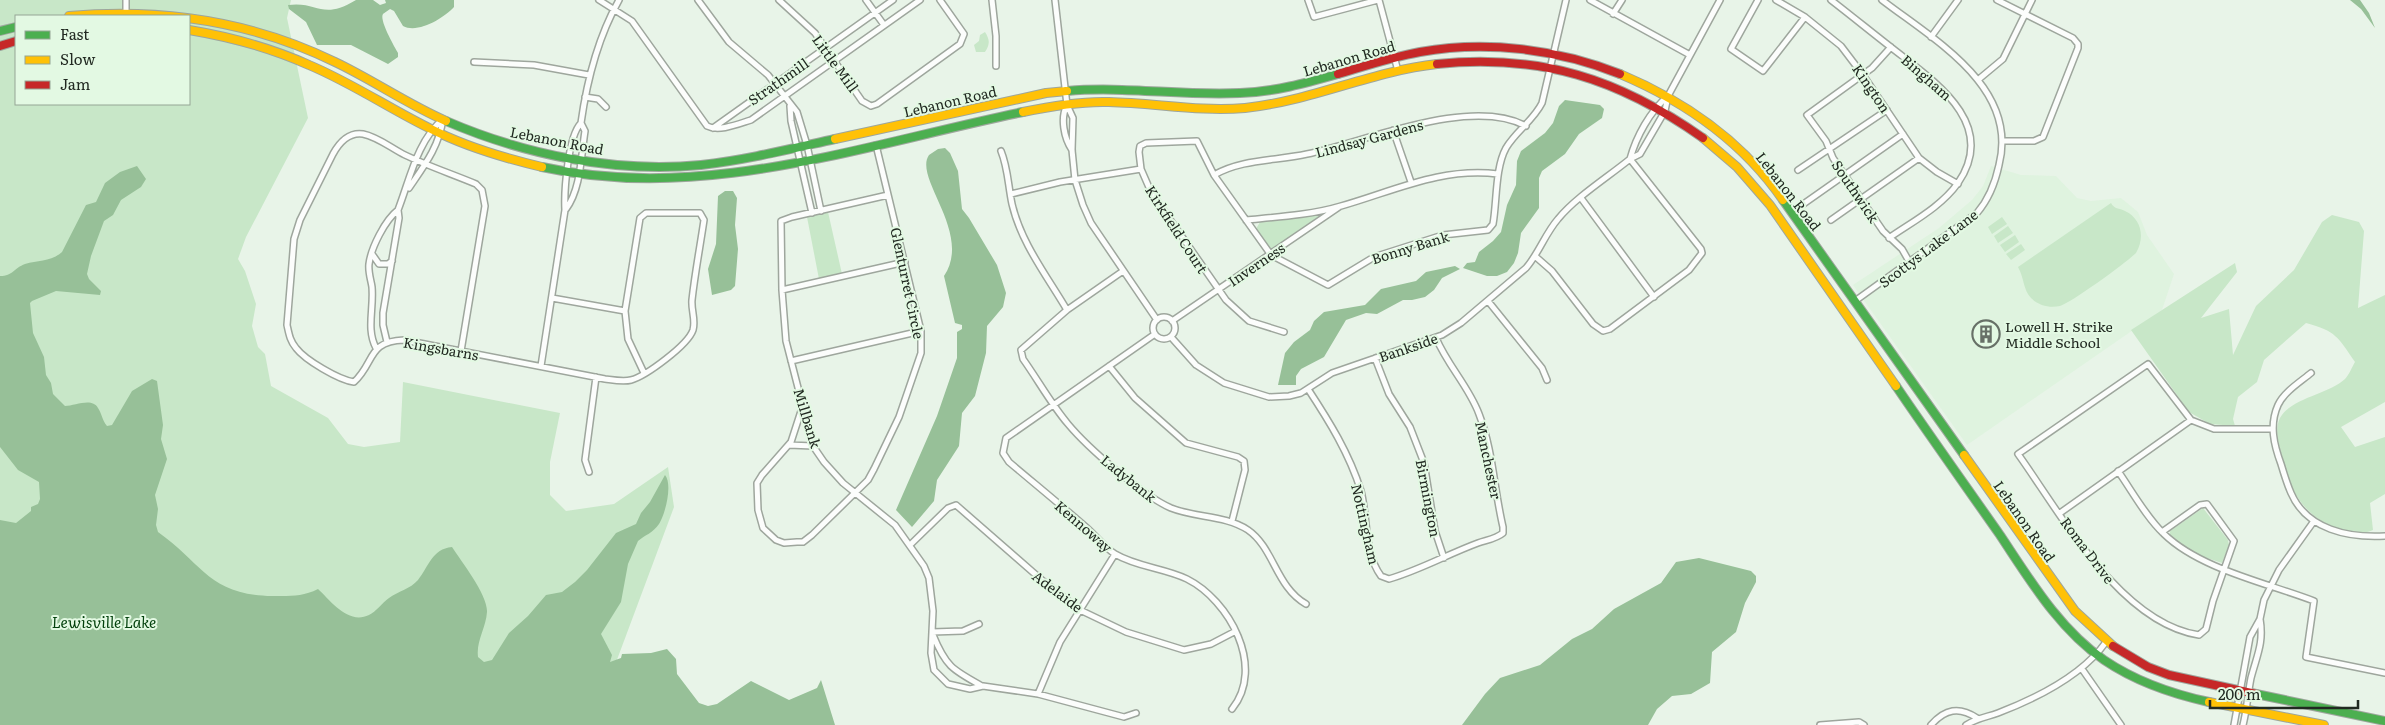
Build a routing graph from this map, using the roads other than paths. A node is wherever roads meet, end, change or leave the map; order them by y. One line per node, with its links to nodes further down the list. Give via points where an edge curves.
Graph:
1 (126, 0): 27 (street)
2 (599, 0): 25 (street)
3 (619, 0): 25 (street)
4 (698, 0): 54 (street, via 729,42)
5 (779, 0): 42 (street, Little Mill, via 810,28)
6 (866, 0): 26 (street)
7 (893, 0): 26 (street, Strathmill)
8 (920, 0): 34 (street, Strathmill)
9 (940, 0): 46 (street, Little Mill, via 964,34 960,44 877,104 871,106 862,101)
10 (992, 0): 48 (street)
11 (1055, 0): 55 (street)
12 (1308, 0): 13 (street, via 1314,17)
13 (1379, 0): 45 (street)
14 (1566, 0): 43 (street, Bonny Bank)
15 (1590, 0): 28 (street)
16 (1622, 0): 28 (street)
17 (1720, 0): 44 (street, Bankside)
18 (1758, 0): 33 (street, via 1731,49 1763,71)
19 (1776, 0): 33 (street, Kington)
20 (1831, 0): 41 (street, Bingham)
21 (1882, 0): 38 (street, Scottys Lake Lane)
22 (1958, 0): 38 (street)
23 (1997, 0): 29 (street)
24 (2032, 0): 29 (street)
25 (614, 8): 51 (street, via 600,38); 68 (street, via 636,24 707,126)
26 (875, 13): 34 (street); 42 (street, Strathmill)
27 (126, 14): 30 (main road, Lebanon Road); 31 (main road, Lebanon Road)
28 (1613, 14): 44 (street)
29 (2025, 14): 53 (street, via 2003,59); 73 (street, via 2073,38 2078,44 2078,52 2045,134 2040,139)
30 (98, 15)
31 (156, 15)
32 (190, 17): 65 (main road, Lebanon Road, via 239,25 295,43)
33 (1805, 17): 52 (street, Kington, via 1841,46)
34 (884, 25): 46 (street, Strathmill)
35 (15, 27): 37 (main road)
36 (190, 30): 69 (main road, Lebanon Road, via 242,41 294,58)
37 (2, 31): 40 (main road)
38 (1931, 37): 53 (street, Scottys Lake Lane)
39 (15, 41): 40 (main road)
40 (3, 45)
41 (1891, 47): 52 (street); 99 (street, Bingham, via 1947,92 1961,112 1970,142 1969,158)
42 (825, 48): 46 (street, Little Mill); 54 (street, Strathmill)
43 (1554, 54): 45 (main road, Lebanon Road, via 1520,48 1474,46); 49 (street, Bonny Bank); 57 (main road, Lebanon Road, via 1621,73)
44 (1690, 55): 57 (street, Bankside)
45 (1395, 57): 50 (street); 55 (main road, Lebanon Road, via 1302,85 1259,92 1226,95 1128,89)
46 (834, 60): 56 (street, Strathmill)
47 (474, 62): 51 (street, via 540,66)
48 (996, 66)
49 (1551, 67): 50 (main road, Lebanon Road, via 1480,61 1434,64); 61 (main road, Lebanon Road, via 1594,78); 67 (street, Bonny Bank, via 1542,103)
50 (1398, 71): 59 (main road, Lebanon Road, via 1320,95 1251,107 1211,109 1112,102)
51 (590, 75): 58 (street)
52 (1863, 75): 63 (street, Kington); 78 (street, Southwick, via 1807,115)
53 (1979, 79): 73 (street, Scottys Lake Lane, via 1996,110)
54 (775, 84): 56 (street); 68 (street, Strathmill)
55 (1065, 91): 59 (street); 74 (main road, Lebanon Road)
56 (784, 96): 60 (street); 68 (street, Strathmill, via 751,120)
57 (1668, 96): 61 (street, Bankside); 64 (street, Bankside); 109 (main road, Lebanon Road, via 1708,123 1744,154)
58 (585, 97): 62 (street, via 598,99); 66 (street)
59 (1067, 105): 75 (main road, Lebanon Road); 79 (street, via 1073,118); 79 (street, via 1063,120)
60 (790, 106): 74 (street, via 800,120); 77 (street)
61 (1657, 106): 64 (main road, Lebanon Road); 85 (street, Bankside, via 1633,147)
62 (606, 107)
63 (1886, 110): 72 (street, Kington); 78 (street)
64 (1665, 111): 85 (street, Bankside, via 1640,154); 129 (main road, Lebanon Road, via 1691,128 1738,168 1770,205)
65 (443, 119): 69 (street); 71 (street); 82 (main road, Lebanon Road, via 507,144)
66 (581, 124): 82 (street, via 575,129); 84 (street, via 584,131)
67 (1526, 126): 70 (street, Lindsay Gardens, via 1507,118 1453,118); 95 (street, Bonny Bank, via 1507,148)
68 (714, 128)
69 (432, 129): 71 (main road, Lebanon Road); 76 (street)
70 (1393, 130): 94 (street, Lindsay Gardens, via 1307,154 1236,164); 98 (street)
71 (441, 134): 81 (street); 92 (main road, Lebanon Road, via 504,156)
72 (1903, 134): 83 (street, Kington); 96 (street)
73 (2002, 142): 119 (street, Scottys Lake Lane, via 1996,180 1983,206 1968,221)
74 (807, 145): 77 (main road, Lebanon Road); 87 (street)
75 (876, 145): 87 (main road, Lebanon Road); 102 (street, Glenturret Circle)
76 (422, 148): 81 (street); 86 (street)
77 (798, 148): 84 (main road, Lebanon Road, via 717,163 679,166 609,164); 88 (street)
78 (1829, 149): 91 (street); 96 (street, Southwick)
79 (1072, 150): 97 (street)
80 (1001, 151): 100 (street)
81 (432, 152): 89 (street)
82 (570, 157): 84 (main road, Lebanon Road); 92 (street)
83 (1919, 158): 99 (street, Kington); 104 (street)
84 (581, 159): 93 (street)
85 (1630, 159): 103 (street, Bankside); 123 (street, via 1702,253 1685,274)
86 (416, 160): 89 (street); 101 (street); 140 (street, via 373,137 353,135 338,145 300,220 294,239 287,325 300,353 343,381 354,382 363,374)
87 (810, 160): 88 (main road, Lebanon Road); 108 (street)
88 (800, 162): 93 (main road, Lebanon Road, via 688,178 627,178); 110 (street)
89 (426, 165): 101 (street); 141 (street, via 476,184 482,190 485,206)
90 (1141, 169): 94 (street, Kirkfield Court, via 1140,146 1196,141); 97 (street); 122 (street, Kirkfield Court, via 1155,199)
91 (1798, 170)
92 (567, 171): 93 (main road, Lebanon Road); 107 (street)
93 (578, 173): 107 (street, via 572,201)
94 (1214, 174): 111 (street)
95 (1498, 174): 98 (street, Inverness, via 1444,175); 115 (street, Bonny Bank, via 1493,224 1488,230 1443,235 1374,257 1328,284)
96 (1844, 174): 104 (street, Southwick); 109 (street)
97 (1075, 180): 100 (street); 120 (street, via 1091,223)
98 (1411, 182): 105 (street, Inverness)
99 (1958, 184): 113 (street, Bingham, via 1946,197)
100 (1011, 194): 130 (street, via 1033,256)
101 (404, 195): 106 (street)
102 (888, 195): 108 (street); 118 (street, Glenturret Circle)
103 (1581, 198): 116 (street, Bankside, via 1557,220); 123 (street)
104 (1861, 199): 112 (street); 113 (street, Southwick)
105 (1339, 206): 111 (street, Inverness); 115 (street, Inverness)
106 (398, 210): 114 (street, via 392,214); 117 (street)
107 (565, 210): 124 (street)
108 (821, 210): 110 (street)
109 (1792, 212): 126 (main road, Lebanon Road)
110 (812, 213): 121 (street, Millbank, via 781,222)
111 (1246, 220): 115 (street)
112 (1831, 220)
113 (1889, 238): 119 (street, Southwick, via 1902,249)
114 (372, 254): 117 (street, via 379,264); 127 (street, via 369,264)
115 (1271, 255): 122 (street, Inverness)
116 (1536, 258): 123 (street, via 1552,271 1598,330 1610,329); 125 (street, Bankside)
117 (392, 261): 128 (street)
118 (905, 262): 121 (street); 134 (street, Glenturret Circle)
119 (1910, 262): 126 (street, Scottys Lake Lane)
120 (1123, 271): 130 (street); 132 (street)
121 (782, 290): 143 (street, Millbank)
122 (1218, 290): 133 (street, Inverness); 135 (street, Kirkfield Court, via 1249,321)
123 (1654, 297)
124 (552, 298): 131 (street); 144 (street)
125 (1488, 301): 138 (street, Bankside); 149 (street, via 1542,368)
126 (1855, 301): 129 (main road); 176 (main road, Lebanon Road, via 2056,586)
127 (372, 308): 128 (street); 140 (street, via 371,336)
128 (384, 309): 139 (street)
129 (1842, 309): 177 (main road, Lebanon Road, via 2041,595 2078,639)
130 (1067, 310): 152 (street, Ladybank, via 1025,345 1021,353)
131 (625, 311): 146 (street, via 628,339); 146 (street, Kingsbarns, via 642,214 703,215 692,301 694,326 686,341)
132 (1157, 320): 133 (street, via 1165,317); 136 (street, via 1153,327)
133 (1172, 321): 137 (street, via 1175,329)
134 (921, 331): 143 (street); 159 (street, Glenturret Circle, via 921,353 899,417 868,480)
135 (1284, 332)
136 (1155, 334): 137 (street, via 1162,339); 145 (street)
137 (1171, 337): 150 (street, Bankside, via 1202,370 1231,386 1279,398)
138 (1436, 338): 142 (street, Bankside); 167 (street, Manchester, via 1451,370 1478,412 1492,463 1503,533)
139 (387, 342): 140 (street, Kingsbarns); 141 (street, Kingsbarns, via 404,340)
140 (376, 348)
141 (462, 351): 144 (street, Kingsbarns)
142 (1375, 358): 150 (street, Bankside, via 1332,373); 167 (street, Birmington, via 1388,394 1410,427 1424,463 1435,531)
143 (791, 361): 151 (street, Millbank)
144 (541, 366): 148 (street, Kingsbarns)
145 (1109, 366): 152 (street); 162 (street, via 1131,394 1186,443 1244,461 1245,470)
146 (644, 373): 148 (street, Kingsbarns, via 627,381)
147 (2311, 374): 154 (street, via 2289,391 2278,405)
148 (596, 377): 158 (street, via 585,460)
149 (1546, 380)
150 (1308, 389): 167 (street, Nottingham, via 1345,448 1361,492 1371,552 1379,574 1384,579 1394,578)
151 (802, 405): 155 (street, Glenturret Circle); 156 (street, Millbank)
152 (1054, 405): 162 (street, Ladybank, via 1078,434 1152,498 1172,508); 166 (street, Kennoway, via 1006,438 1003,453 1009,462)
153 (2191, 420): 154 (street, via 2214,429); 157 (street); 160 (street, Roma Drive, via 2148,364 2018,454)
154 (2272, 429): 161 (street, via 2291,494)
155 (790, 445): 156 (street); 159 (street, Glenturret Circle, via 757,483 760,523 771,537 784,543 803,542)
156 (813, 446): 159 (street, Millbank)
157 (2118, 471): 160 (street); 163 (street)
158 (589, 472)
159 (855, 493): 165 (street, Millbank, via 895,525)
160 (2060, 512): 168 (street, Roma Drive, via 2101,572 2124,596 2182,631 2199,635 2206,629)
161 (2314, 520): 164 (street, via 2336,532 2352,536); 169 (street)
162 (1232, 521): 170 (street, Ladybank, via 1249,531 1288,590)
163 (2162, 532): 168 (street, via 2193,556); 168 (street, via 2206,504 2234,541)
164 (2385, 536)
165 (910, 545): 171 (street, Adelaide, via 948,508 956,505); 174 (street, Millbank, via 929,578)
166 (1115, 554): 171 (street); 175 (street, Kennoway, via 1185,578 1201,587 1223,610)
167 (1444, 558)
168 (2224, 569): 169 (street)
169 (2271, 585): 172 (street); 179 (street, via 2314,601 2306,657)
170 (1306, 604)
171 (1080, 610): 175 (street, Adelaide, via 1126,632 1184,650 1211,644); 183 (street, via 1060,642)
172 (2260, 619): 181 (street, via 2250,637); 182 (street, via 2260,653)
173 (979, 624): 174 (street, via 963,631)
174 (932, 632): 180 (street, Millbank, via 948,665); 180 (street, Millbank, via 934,670 948,684 970,689)
175 (1234, 632): 185 (street, Kennoway, via 1243,649 1247,674 1242,693)
176 (2106, 642): 177 (street); 181 (main road, Lebanon Road, via 2129,657 2169,675)
177 (2097, 655): 178 (street); 184 (main road, Lebanon Road, via 2170,693)
178 (2082, 668): 188 (street, via 2026,700 1998,713); 194 (street)
179 (2385, 673)
180 (983, 686): 183 (street, Millbank)
181 (2240, 691): 182 (main road, Lebanon Road); 184 (street)
182 (2249, 693): 186 (street); 189 (main road, Lebanon Road)
183 (1038, 694): 187 (street, Millbank, via 1124,717)
184 (2237, 708): 186 (main road, Lebanon Road); 195 (street)
185 (1232, 709)
186 (2247, 710): 196 (street); 197 (main road, Lebanon Road)
187 (1136, 713)
188 (1977, 718): 192 (street, via 1963,711 1948,711); 193 (street)
189 (2385, 721)
190 (1820, 725): 191 (street, via 1859,722)
191 (1864, 725)
192 (1931, 725)
193 (1966, 725)
194 (2121, 725)
195 (2234, 725)
196 (2243, 725)
197 (2324, 725)

